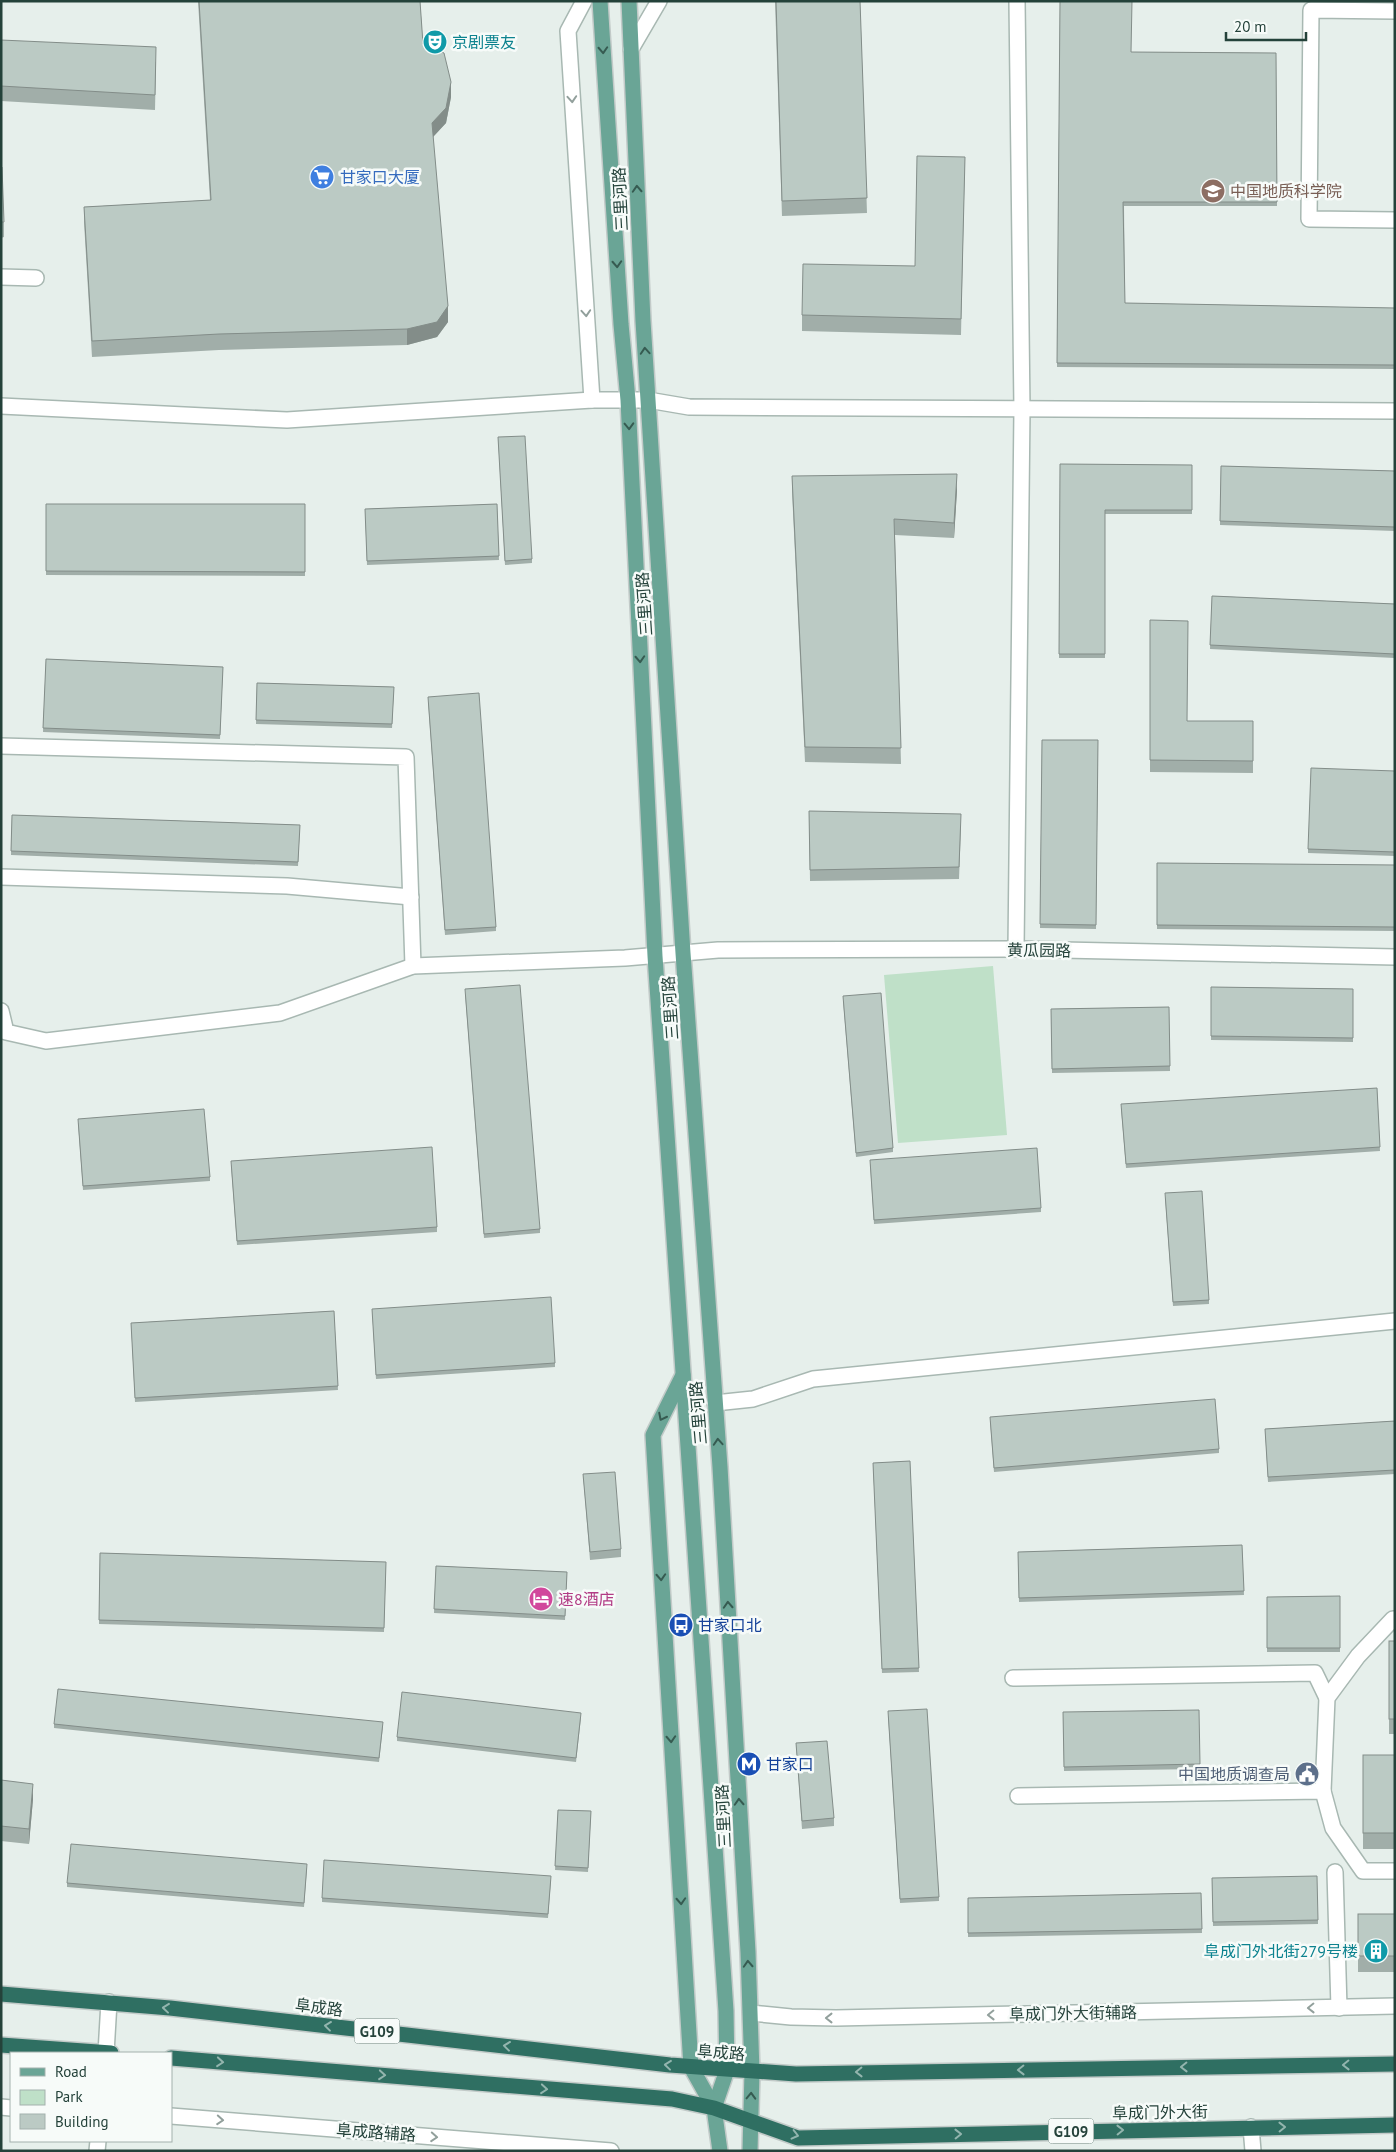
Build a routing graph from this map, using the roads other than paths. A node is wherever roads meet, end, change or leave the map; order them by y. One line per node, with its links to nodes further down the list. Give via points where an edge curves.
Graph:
1 (584, 1): 11 (street, one-way to 11, via 568,31)
2 (600, 1): 12 (main road, 三里河路, one-way to 12, via 620,324)
3 (629, 1): 7 (main road, 三里河路)
4 (658, 1): 7 (street)
5 (1017, 1): 15 (street)
6 (1395, 12): 8 (street, via 1311,10 1309,219)
7 (631, 49): 13 (main road, 三里河路, one-way to 7)
8 (1395, 220)
9 (1, 277): 10 (street)
10 (36, 278)
11 (592, 400): 12 (street); 14 (street, via 286,420)
12 (628, 400): 13 (street); 22 (main road, 三里河路, one-way to 22)
13 (648, 400): 15 (street, via 688,407); 21 (main road, 三里河路)
14 (1, 406)
15 (1022, 409): 16 (street); 20 (street)
16 (1395, 411)
17 (1, 746): 19 (street, via 406,757)
18 (1, 877): 19 (street, via 287,886)
19 (411, 897): 24 (street)
20 (1016, 949): 21 (street, 黄瓜园路); 23 (street, 黄瓜园路)
21 (684, 953): 22 (street, 黄瓜园路); 28 (main road, 三里河路)
22 (654, 956): 24 (street, 黄瓜园路); 27 (main road, 三里河路)
23 (1395, 957)
24 (412, 966): 25 (street, 黄瓜园路, via 280,1012 46,1041 6,1032)
25 (1, 1010)
26 (1395, 1321): 28 (street, via 813,1379 754,1399)
27 (684, 1374): 46 (main road, 三里河路, one-way to 46, via 653,1435); 47 (main road, 三里河路)
28 (715, 1403): 40 (main road, 三里河路, one-way to 28)
29 (1395, 1619): 31 (street, via 1358,1656)
30 (1014, 1678): 31 (street, via 1315,1673)
31 (1326, 1698): 32 (street)
32 (1323, 1791): 33 (street); 34 (street, via 1333,1828 1363,1870)
33 (1018, 1796)
34 (1395, 1871)
35 (1335, 1872): 39 (street)
36 (1, 1994): 37 (highway, 阜成路 / G109)
37 (108, 2002): 43 (street); 46 (highway, 阜成路 / G109, one-way to 37)
38 (1395, 2006): 39 (street, 阜成门外大街辅路)
39 (1339, 2008): 40 (street, 阜成门外大街辅路, one-way to 40, via 836,2018)
40 (751, 2013): 48 (main road, 三里河路)
41 (1, 2044): 42 (highway)
42 (94, 2052)
43 (106, 2052)
44 (172, 2058): 49 (highway, G109, one-way to 49, via 672,2099)
45 (1395, 2064): 48 (highway, G109, one-way to 48, via 796,2074)
46 (691, 2067): 47 (highway, 阜成路 / G109); 49 (main road, 三里河路)
47 (727, 2070): 48 (highway, 阜成路 / G109); 49 (main road, 三里河路)
48 (752, 2072): 51 (main road, 三里河路, one-way to 48)
49 (714, 2108): 51 (highway, G109); 55 (main road, 三里河路)
50 (172, 2116): 54 (street, 阜成路辅路, one-way to 54)
51 (750, 2119): 53 (highway, 阜成门外大街 / G109, one-way to 53, via 798,2138); 56 (main road)
52 (1395, 2125): 53 (highway, 阜成门外大街 / G109, one-way to 52)
53 (1251, 2127): 57 (street)
54 (611, 2151)
55 (720, 2151)
56 (750, 2151)
57 (1253, 2151)

